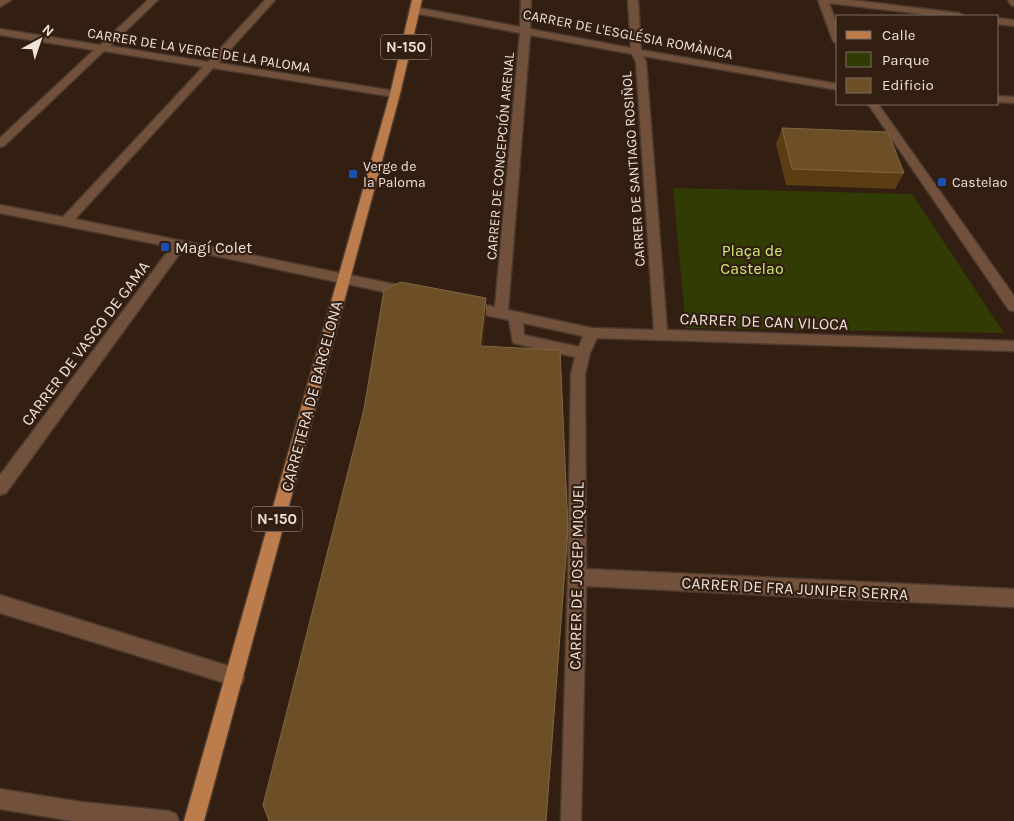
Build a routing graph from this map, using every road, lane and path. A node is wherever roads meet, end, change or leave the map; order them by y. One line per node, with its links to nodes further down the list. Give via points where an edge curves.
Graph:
1 (6, 0): 8 (street)
2 (153, 0): 16 (street)
3 (270, 0): 18 (street)
4 (526, 0): 13 (street, CARRER DE CONCEPCIÓN ARENAL)
5 (633, 0): 17 (street, CARRER DE SANTIAGO ROSIÑOL)
6 (823, 0): 15 (street)
7 (828, 0): 10 (street)
8 (0, 4)
9 (415, 5): 13 (street, CARRER DE L'ESGLÉSIA ROMÀNICA); 20 (main road, CARRETERA DE BARCELONA / N-150)
10 (951, 15)
11 (999, 21): 12 (street)
12 (1014, 23)
13 (525, 30): 17 (street, CARRER DE L'ESGLÉSIA ROMÀNICA); 32 (street, CARRER DE CONCEPCIÓN ARENAL)
14 (0, 32): 16 (street, CARRER DE LA VERGE DE LA PALOMA)
15 (836, 36)
16 (101, 48): 18 (street, CARRER DE LA VERGE DE LA PALOMA); 24 (street)
17 (636, 52): 19 (street, CARRER DE L'ESGLÉSIA ROMÀNICA); 34 (street, CARRER DE SANTIAGO ROSIÑOL, via 640,62)
18 (211, 65): 20 (street, CARRER DE LA VERGE DE LA PALOMA); 26 (street)
19 (836, 87)
20 (395, 94): 28 (main road, CARRETERA DE BARCELONA / N-150)
21 (999, 99): 22 (street)
22 (1014, 100)
23 (874, 105): 31 (street)
24 (0, 144)
25 (0, 209): 26 (street)
26 (67, 221): 27 (street)
27 (180, 244): 28 (street); 37 (street, CARRER DE VASCO DE GAMA)
28 (343, 278): 29 (street); 41 (main road, CARRETERA DE BARCELONA / N-150)
29 (423, 296)
30 (452, 303): 32 (street, CARRER DE CAN VILOCA)
31 (1014, 306)
32 (508, 315): 33 (street, CARRER DE CAN VILOCA); 36 (street, via 518,339)
33 (592, 333): 34 (street, CARRER DE CAN VILOCA); 36 (street, CARRER DE JOSEP MIQUEL)
34 (661, 336): 35 (street, CARRER DE CAN VILOCA)
35 (1014, 346)
36 (583, 353): 38 (street, CARRER DE JOSEP MIQUEL, via 578,374)
37 (0, 488)
38 (577, 577): 39 (street, CARRER DE FRA JUNIPER SERRA); 45 (street, CARRER DE JOSEP MIQUEL)
39 (1014, 598)
40 (0, 604): 41 (street)
41 (235, 677): 44 (main road, CARRETERA DE BARCELONA / N-150)
42 (0, 799): 43 (street)
43 (169, 821)
44 (194, 821)
45 (571, 821)

